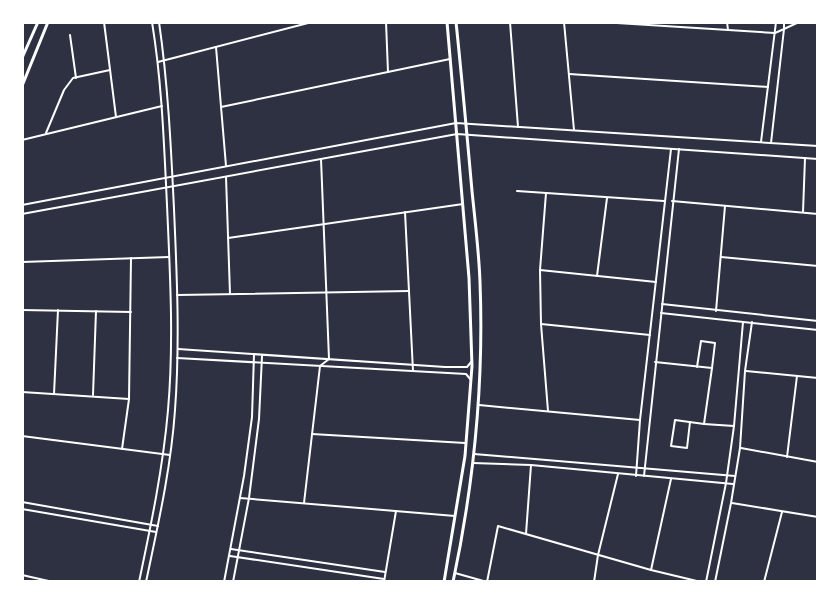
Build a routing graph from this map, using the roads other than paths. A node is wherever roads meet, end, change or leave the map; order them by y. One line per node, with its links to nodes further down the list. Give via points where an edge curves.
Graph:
1 (38, 22): 25 (main road)
2 (48, 22): 33 (main road)
3 (152, 22): 28 (street)
4 (159, 22): 27 (street)
5 (312, 22): 24 (street)
6 (386, 22): 30 (street)
7 (447, 22): 26 (main road)
8 (456, 22): 39 (main road)
9 (510, 22): 40 (street)
10 (564, 22): 31 (street)
11 (601, 22): 18 (street)
12 (677, 22): 19 (street)
13 (728, 22): 21 (street)
14 (776, 22): 22 (street)
15 (784, 22): 20 (street)
16 (799, 22): 20 (street)
17 (104, 23): 29 (street)
18 (623, 23): 19 (street)
19 (677, 27): 21 (street)
20 (784, 29): 22 (street); 47 (street)
21 (728, 30): 22 (street)
22 (775, 33): 34 (street)
23 (70, 35): 32 (street)
24 (216, 47): 27 (street); 36 (street)
25 (22, 58)
26 (451, 59): 30 (street); 38 (main road)
27 (164, 60): 28 (street); 55 (street)
28 (158, 62): 35 (street)
29 (110, 70): 32 (street); 37 (street)
30 (388, 72): 36 (street)
31 (568, 74): 34 (street); 41 (street)
32 (76, 78): 42 (street, via 64,90)
33 (22, 86)
34 (768, 87): 46 (street)
35 (162, 106): 37 (street); 57 (street)
36 (221, 107): 54 (street)
37 (116, 117): 42 (street)
38 (456, 123): 39 (street); 43 (main road); 54 (street)
39 (466, 123): 40 (street); 44 (main road)
40 (518, 127): 41 (street)
41 (573, 130): 46 (street)
42 (45, 134): 45 (street)
43 (457, 134): 44 (street); 52 (street); 65 (main road)
44 (467, 135): 49 (street); 121 (main road, via 480,279)
45 (22, 140)
46 (761, 142): 47 (street)
47 (771, 143): 48 (street)
48 (818, 146)
49 (671, 149): 50 (street); 63 (street)
50 (679, 149): 51 (street); 64 (street)
51 (805, 158): 53 (street); 69 (street)
52 (321, 159): 56 (street); 72 (street)
53 (818, 159)
54 (226, 166): 55 (street)
55 (172, 176): 57 (street); 58 (street)
56 (226, 176): 58 (street); 73 (street)
57 (166, 177): 59 (street); 66 (street)
58 (172, 186): 59 (street); 85 (street)
59 (166, 188): 70 (street); 74 (street)
60 (517, 191): 61 (street)
61 (546, 193): 62 (street); 79 (street)
62 (607, 197): 63 (street); 80 (street)
63 (665, 201): 81 (street)
64 (672, 201): 67 (street); 86 (street)
65 (463, 204): 68 (street); 104 (main road)
66 (22, 205)
67 (725, 206): 69 (street); 75 (street)
68 (405, 212): 72 (street); 82 (street)
69 (803, 212): 71 (street)
70 (22, 214)
71 (818, 214)
72 (324, 224): 73 (street); 83 (street)
73 (228, 238): 84 (street)
74 (169, 257): 76 (street); 132 (street, via 172,321)
75 (721, 257): 78 (street); 89 (street)
76 (131, 258): 77 (street); 91 (street)
77 (22, 262)
78 (818, 266)
79 (540, 270): 80 (street); 96 (street)
80 (597, 276): 81 (street)
81 (656, 282): 98 (street)
82 (409, 291): 83 (street); 108 (street)
83 (327, 293): 84 (street); 103 (street)
84 (230, 294): 85 (street)
85 (177, 295): 99 (street)
86 (662, 304): 89 (street); 92 (street)
87 (22, 310): 88 (street)
88 (58, 310): 90 (street); 118 (street)
89 (716, 310): 93 (street)
90 (96, 311): 91 (street); 119 (street)
91 (130, 312): 120 (street)
92 (661, 313): 94 (street); 107 (street)
93 (818, 321)
94 (743, 322): 95 (street); 126 (street)
95 (752, 322): 97 (street); 113 (street)
96 (541, 324): 98 (street); 122 (street)
97 (818, 330)
98 (650, 335): 123 (street)
99 (177, 349): 100 (street); 102 (street)
100 (254, 354): 101 (street); 105 (street)
101 (262, 355): 103 (street); 106 (street)
102 (177, 358): 105 (street); 134 (street)
103 (329, 359): 108 (street); 109 (street)
104 (472, 361): 108 (street, via 467,368); 116 (main road)
105 (254, 362): 106 (street); 149 (street, via 252,417)
106 (262, 362): 109 (street); 150 (street)
107 (656, 362): 110 (street); 140 (street)
108 (413, 365): 112 (street)
109 (320, 366): 112 (street); 127 (street)
110 (697, 367): 111 (street); 111 (street, via 700,341 715,343)
111 (712, 368): 125 (street)
112 (413, 371): 116 (street, via 466,374)
113 (745, 371): 114 (street); 130 (street)
114 (797, 376): 115 (street); 135 (street)
115 (818, 378)
116 (471, 380): 129 (main road)
117 (22, 392): 118 (street)
118 (54, 394): 119 (street)
119 (93, 397): 120 (street)
120 (129, 399): 131 (street)
121 (478, 405): 122 (street); 133 (main road)
122 (548, 411): 123 (street)
123 (640, 420): 139 (street)
124 (690, 422): 124 (street, via 675,420 671,446 687,448); 125 (street)
125 (704, 424): 126 (street)
126 (734, 426): 142 (street)
127 (312, 434): 129 (street); 152 (street)
128 (22, 436): 131 (street)
129 (466, 443): 157 (main road)
130 (740, 448): 135 (street); 145 (street)
131 (122, 449): 132 (street)
132 (163, 454): 134 (street); 159 (street)
133 (474, 454): 137 (main road); 139 (street)
134 (170, 455): 160 (street)
135 (787, 457): 136 (street)
136 (818, 462)
137 (473, 464): 138 (street); 171 (main road)
138 (531, 465): 141 (street); 163 (street)
139 (637, 467): 140 (street); 143 (street)
140 (644, 468): 142 (street); 144 (street)
141 (618, 474): 143 (street); 166 (street)
142 (727, 475): 145 (street); 147 (street)
143 (636, 476): 144 (street)
144 (644, 476): 146 (street)
145 (735, 476): 148 (street)
146 (671, 479): 147 (street); 169 (street)
147 (726, 483): 148 (street); 184 (street)
148 (733, 484): 153 (street)
149 (240, 498): 150 (street); 164 (street)
150 (249, 498): 152 (street); 165 (street)
151 (22, 502): 159 (street)
152 (304, 503): 155 (street)
153 (731, 503): 156 (street); 185 (street)
154 (22, 509): 161 (street)
155 (396, 511): 157 (street); 170 (street)
156 (782, 512): 158 (street); 186 (street)
157 (455, 516): 179 (main road)
158 (818, 518)
159 (152, 524): 160 (street); 161 (street)
160 (158, 526): 162 (street)
161 (150, 531): 162 (street); 175 (street)
162 (157, 532): 176 (street)
163 (526, 534): 166 (street); 181 (street, via 498,526)
164 (231, 549): 165 (street); 167 (street)
165 (239, 551): 168 (street); 170 (street)
166 (598, 555): 169 (street); 182 (street)
167 (230, 556): 168 (street); 177 (street)
168 (237, 557): 173 (street); 178 (street)
169 (651, 570): 183 (street)
170 (385, 572): 173 (street)
171 (455, 573): 180 (main road); 181 (street)
172 (22, 575): 174 (street)
173 (384, 580)
174 (53, 582)
175 (140, 582)
176 (146, 582)
177 (224, 582)
178 (233, 582)
179 (444, 582)
180 (453, 582)
181 (487, 582)
182 (594, 582)
183 (701, 582)
184 (706, 582)
185 (715, 582)
186 (764, 582)

